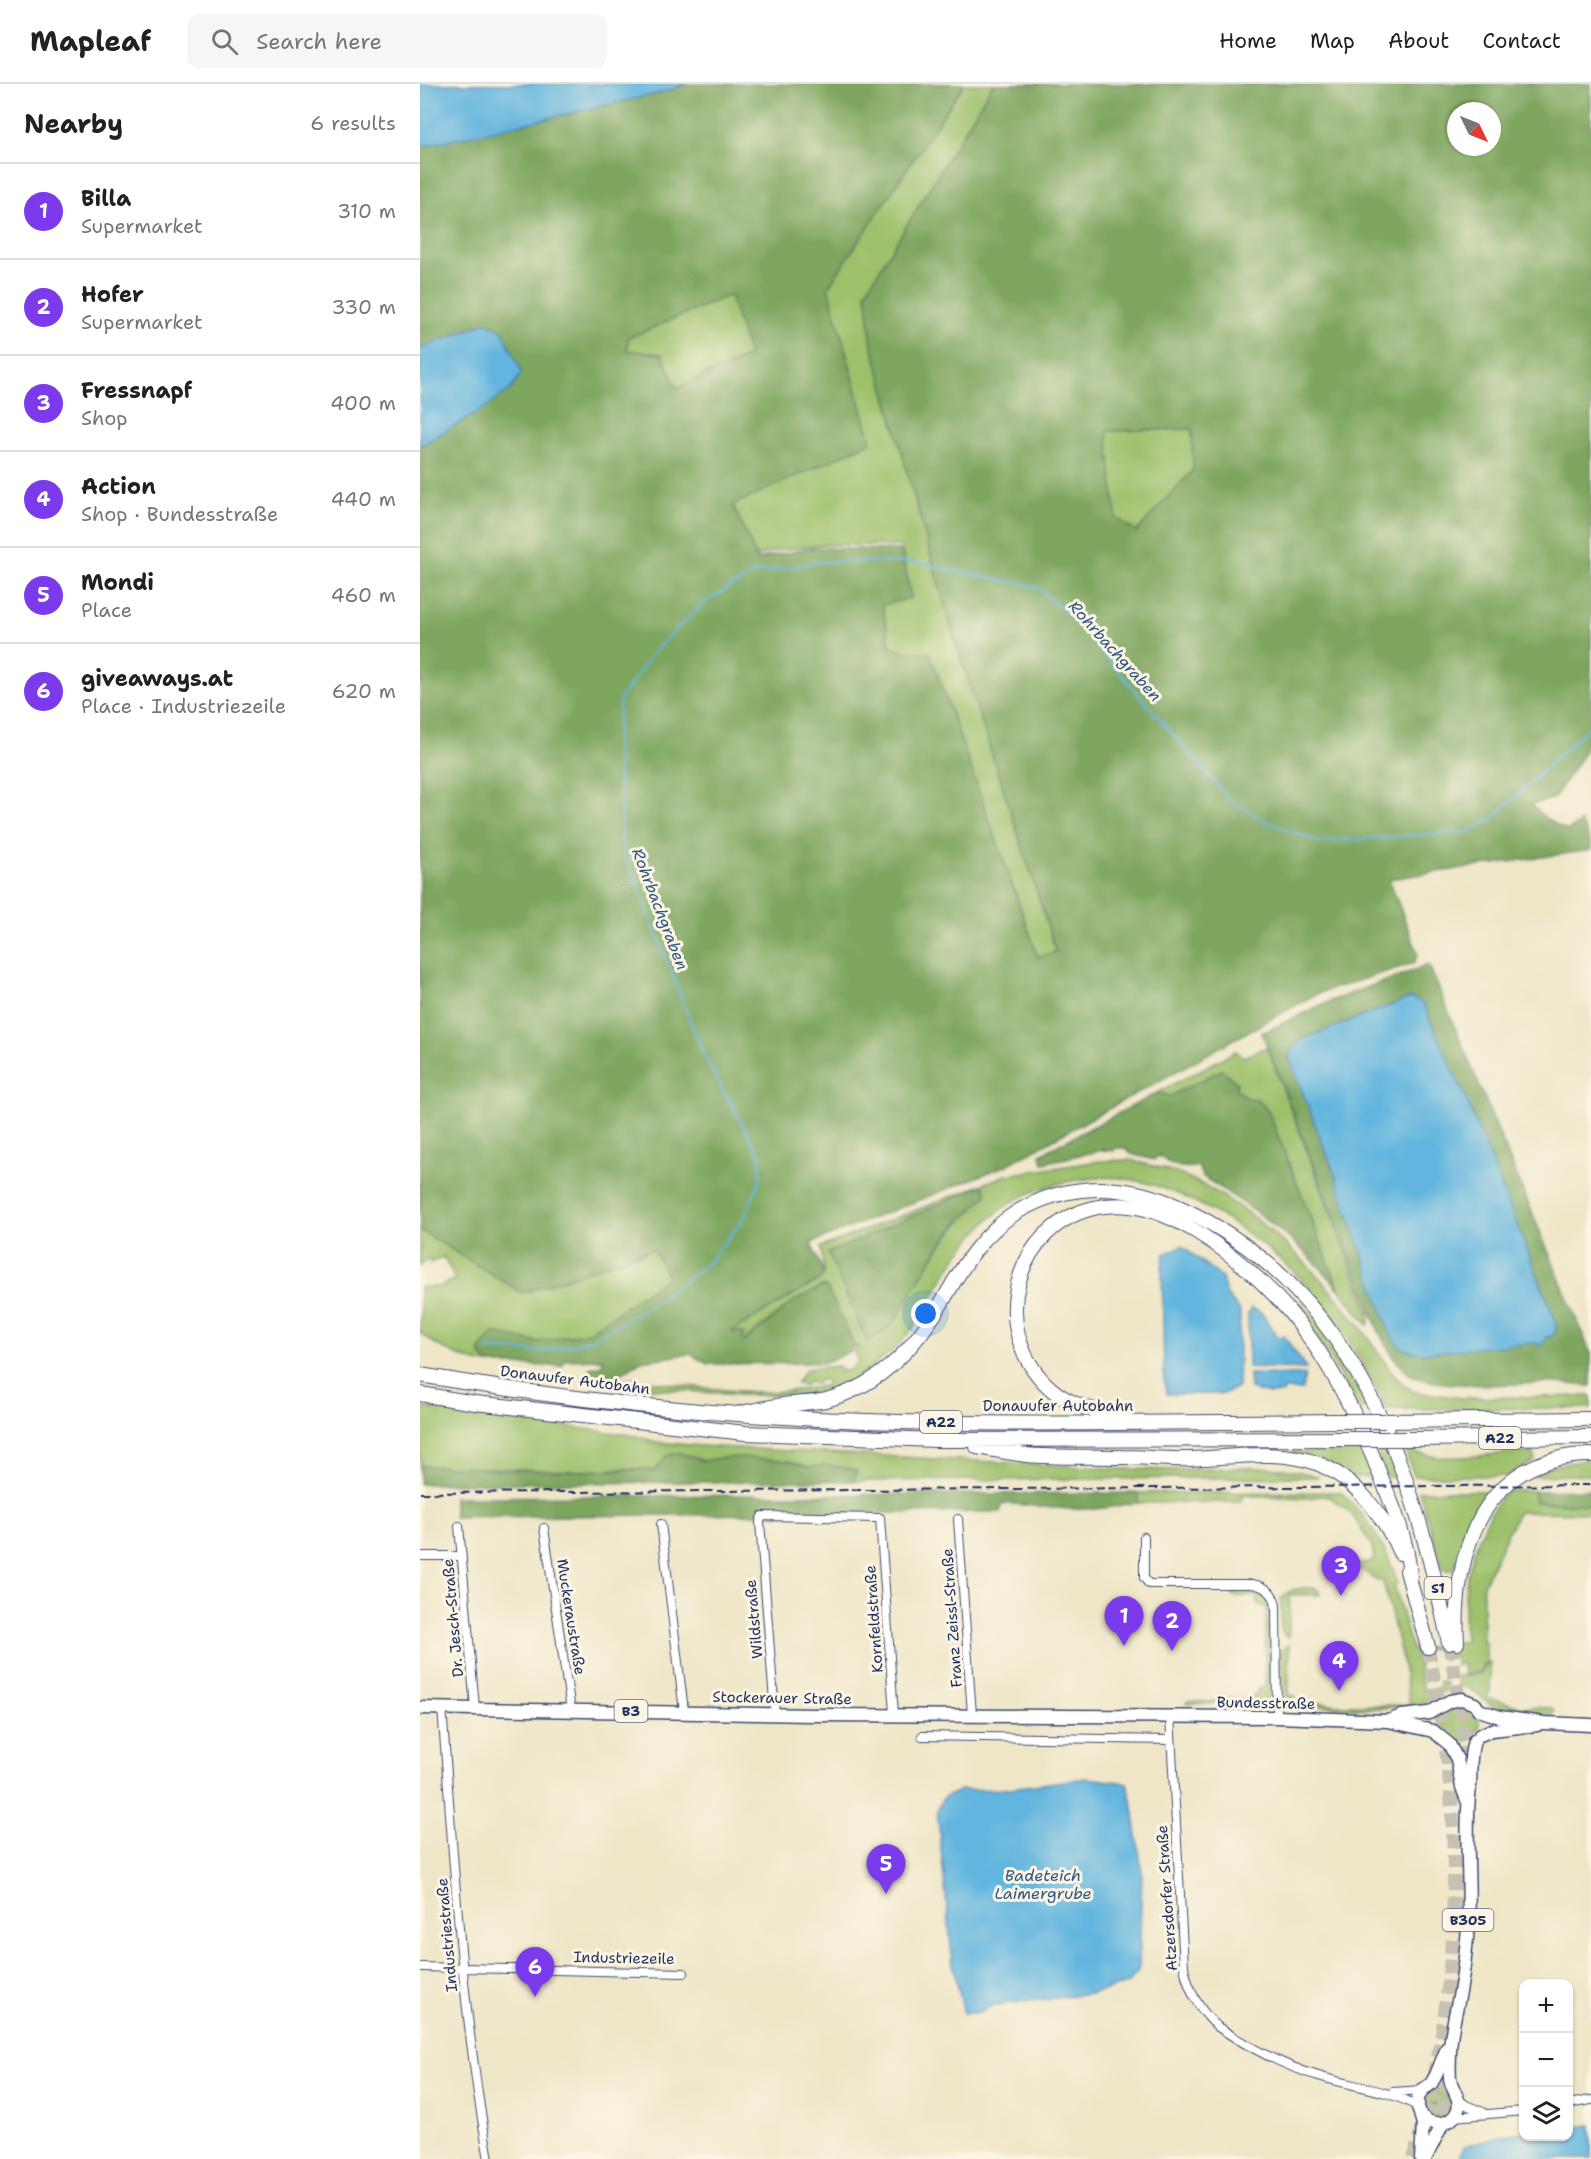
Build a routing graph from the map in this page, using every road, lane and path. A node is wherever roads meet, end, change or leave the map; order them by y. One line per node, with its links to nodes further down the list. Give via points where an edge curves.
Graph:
1 (420, 1375): 3 (highway, Donauufer Autobahn / A22, via 515,1390)
2 (420, 1394): 7 (highway, A22, via 710,1430)
3 (736, 1414): 5 (highway, Donauufer Autobahn / A22, via 910,1422); 8 (highway, S1, via 825,1400 868,1383 916,1342 970,1255 1003,1221 1038,1201 1099,1188 1127,1190 1169,1202 1230,1235 1285,1278 1318,1314 1348,1354 1401,1465 1453,1643 1462,1564 1490,1503 1512,1479 1530,1467 1554,1459)
4 (1591, 1419): 5 (highway, Donauufer Autobahn / A22, bridge)
5 (1147, 1423): 17 (highway, via 1090,1409 1059,1395 1031,1366 1018,1336 1016,1290 1030,1254 1059,1224 1096,1207 1144,1208 1192,1229 1245,1266 1290,1311 1329,1365 1364,1436 1406,1546)
6 (1591, 1437): 7 (highway, A22, bridge)
7 (936, 1440): 17 (highway, S1, via 1026,1455 1307,1460 1340,1475 1355,1487 1394,1540)
8 (1591, 1455)
9 (958, 1520): 28 (street, Franz Zeissl-Straße)
10 (881, 1521): 26 (street, Wildstraße, via 762,1516 759,1522); 27 (street, Kornfeldstraße)
11 (661, 1524): 25 (street)
12 (459, 1526): 16 (street, Dr. Jesch-Straße)
13 (544, 1528): 23 (street, Muckeraustraße)
14 (1144, 1537): 31 (street, via 1144,1578 1149,1584 1252,1584 1271,1593 1275,1601)
15 (420, 1556): 16 (street)
16 (461, 1556): 21 (street, Dr. Jesch-Straße)
17 (1410, 1577): 18 (highway, S1)
18 (1428, 1647)
19 (420, 1708): 20 (main road, Stockerauer Straße / B3)
20 (442, 1708): 21 (main road, Stockerauer Straße / B3); 42 (street, Industriestraße)
21 (475, 1708): 23 (main road, Stockerauer Straße / B3)
22 (1440, 1708): 24 (main road, B3, via 1462,1699); 32 (main road, B3); 35 (main road)
23 (571, 1710): 25 (main road, Stockerauer Straße / B3)
24 (1479, 1710): 33 (main road, B3); 37 (main road, via 1483,1722)
25 (684, 1711): 26 (main road, Stockerauer Straße / B3)
26 (775, 1714): 27 (main road, Stockerauer Straße / B3)
27 (894, 1714): 28 (main road, Stockerauer Straße / B3)
28 (972, 1715): 29 (main road, Stockerauer Straße / B3)
29 (1144, 1716): 30 (main road, Bundesstraße / B3)
30 (1170, 1716): 31 (main road, Bundesstraße / B3); 38 (street, Atzersdorfer Straße)
31 (1277, 1717): 32 (main road, Bundesstraße / B3)
32 (1388, 1721): 35 (main road, B3)
33 (1544, 1723): 34 (main road, B3); 37 (main road, B3, via 1492,1730)
34 (1591, 1725)
35 (1438, 1734): 39 (main road, B3)
36 (922, 1736): 38 (street)
37 (1477, 1738): 39 (main road, B3, via 1462,1746); 40 (main road, B305, via 1470,1756)
38 (1171, 1740): 46 (street, Atzersdorfer Straße, via 1184,1966 1193,1997 1218,2027 1278,2061 1322,2077)
39 (1449, 1744): 40 (main road, B305, via 1457,1759)
40 (1467, 1800): 44 (main road, B305, via 1468,1931)
41 (420, 1967): 42 (street, Industriezeile)
42 (461, 1968): 43 (street, Industriezeile); 54 (street, Industriestraße)
43 (684, 1973)
44 (1451, 2038): 45 (main road, B305, via 1438,2071); 47 (main road, B305, via 1449,2073)
45 (1426, 2087): 46 (street, Atzersdorfer Straße); 47 (main road, via 1442,2083); 51 (main road, B305, via 1418,2098)
46 (1388, 2092): 51 (street, Atzersdorfer Straße)
47 (1455, 2093): 52 (street, via 1467,2105); 53 (main road, B305, via 1458,2109)
48 (1591, 2100): 49 (street)
49 (1573, 2103)
50 (1519, 2111): 52 (street)
51 (1420, 2112): 53 (main road, via 1432,2123); 55 (main road, B305)
52 (1487, 2114): 53 (street)
53 (1448, 2120): 55 (main road, B305)
54 (489, 2159)
55 (1423, 2159)

